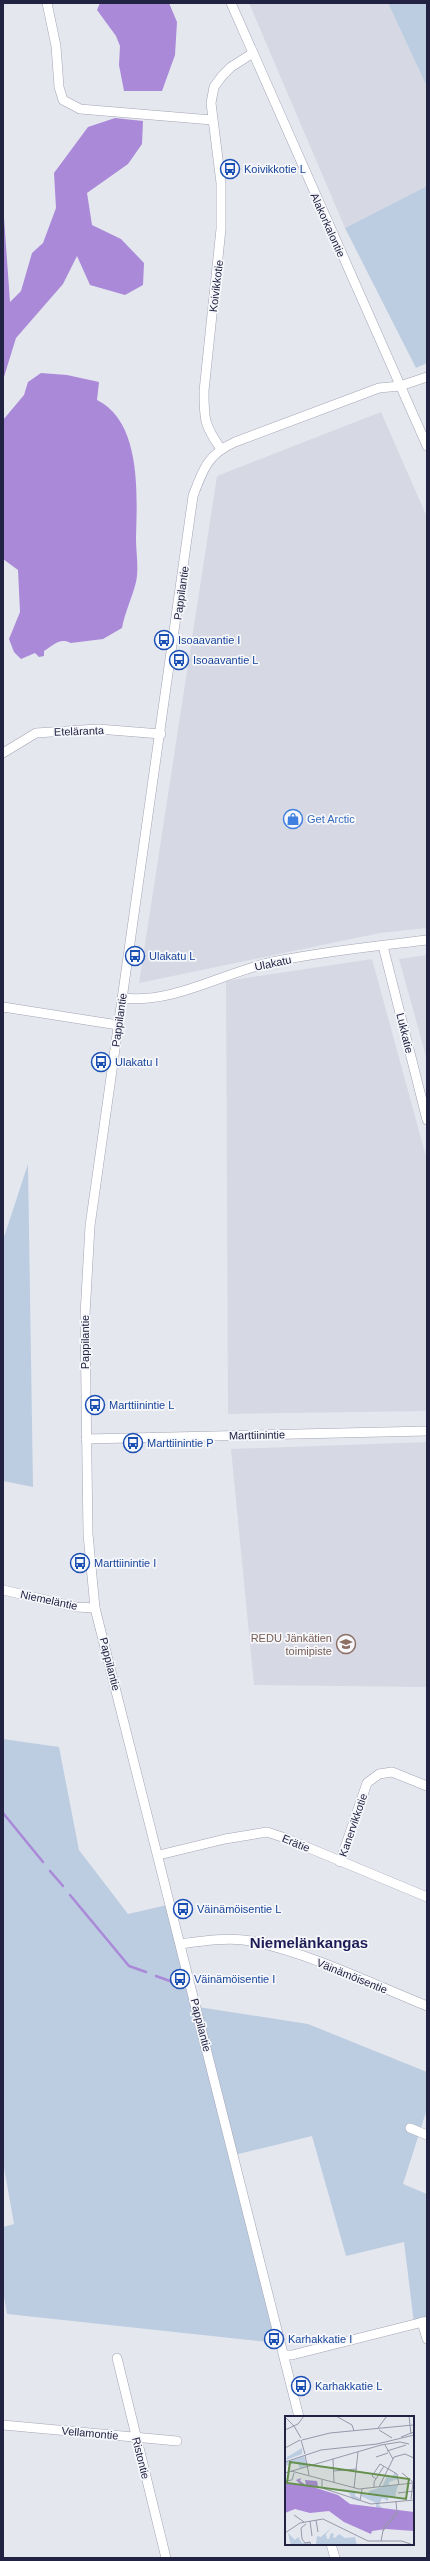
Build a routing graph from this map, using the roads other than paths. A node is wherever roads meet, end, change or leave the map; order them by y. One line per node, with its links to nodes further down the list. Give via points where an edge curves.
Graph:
1 (47, 3): 4 (street, via 56,46 58,87 63,100 80,109)
2 (231, 3): 3 (street, Alakorkalontie)
3 (253, 53): 4 (street, Koivikkotie, via 231,67 214,87 211,103); 6 (street, Alakorkalontie)
4 (212, 120): 8 (street, Koivikkotie, via 221,183 221,229 204,412 207,429)
5 (427, 377): 6 (street, Pappilantie)
6 (400, 386): 7 (street, Alakorkalontie); 8 (street, Pappilantie, via 379,388)
7 (427, 446)
8 (221, 448): 9 (street, Pappilantie, via 212,456 201,474 193,496)
9 (161, 734): 10 (street, Eteläranta, via 98,729 36,733); 13 (street, Pappilantie)
10 (3, 753)
11 (427, 940): 12 (street, Ulakatu)
12 (383, 946): 13 (street, Ulakatu, via 277,961 237,971 178,993 134,999); 16 (street, Lukkatie)
13 (122, 998): 15 (street, Pappilantie)
14 (3, 1007): 15 (street)
15 (118, 1025): 18 (street, Pappilantie, via 90,1226 85,1315)
16 (427, 1120)
17 (427, 1431): 18 (street, Marttiinintie)
18 (86, 1439): 20 (street, Pappilantie, via 88,1534)
19 (3, 1590): 20 (street, Niemeläntie, via 76,1607)
20 (95, 1608): 22 (street, Pappilantie)
21 (427, 1786): 23 (street, Kanervikkotie, via 392,1772 379,1774 367,1783)
22 (159, 1855): 23 (street, Erätie, via 267,1832); 25 (street, Pappilantie)
23 (340, 1862): 24 (street, Erätie)
24 (427, 1897)
25 (181, 1944): 26 (street, Väinämöisentie, via 216,1940 249,1941 307,1957); 31 (street, Pappilantie)
26 (427, 2006)
27 (410, 2128): 28 (street)
28 (427, 2135)
29 (425, 2321): 30 (street); 31 (street, via 292,2355)
30 (427, 2339)
31 (284, 2354): 33 (street, Pappilantie)
32 (118, 2358): 35 (street, Ristontie)
33 (299, 2416)
34 (3, 2425): 35 (street, Vellamontie)
35 (136, 2437): 36 (street, Vellamontie); 38 (street, Ristontie)
36 (176, 2441)
37 (331, 2545): 39 (street)
38 (166, 2558)
39 (335, 2558)

